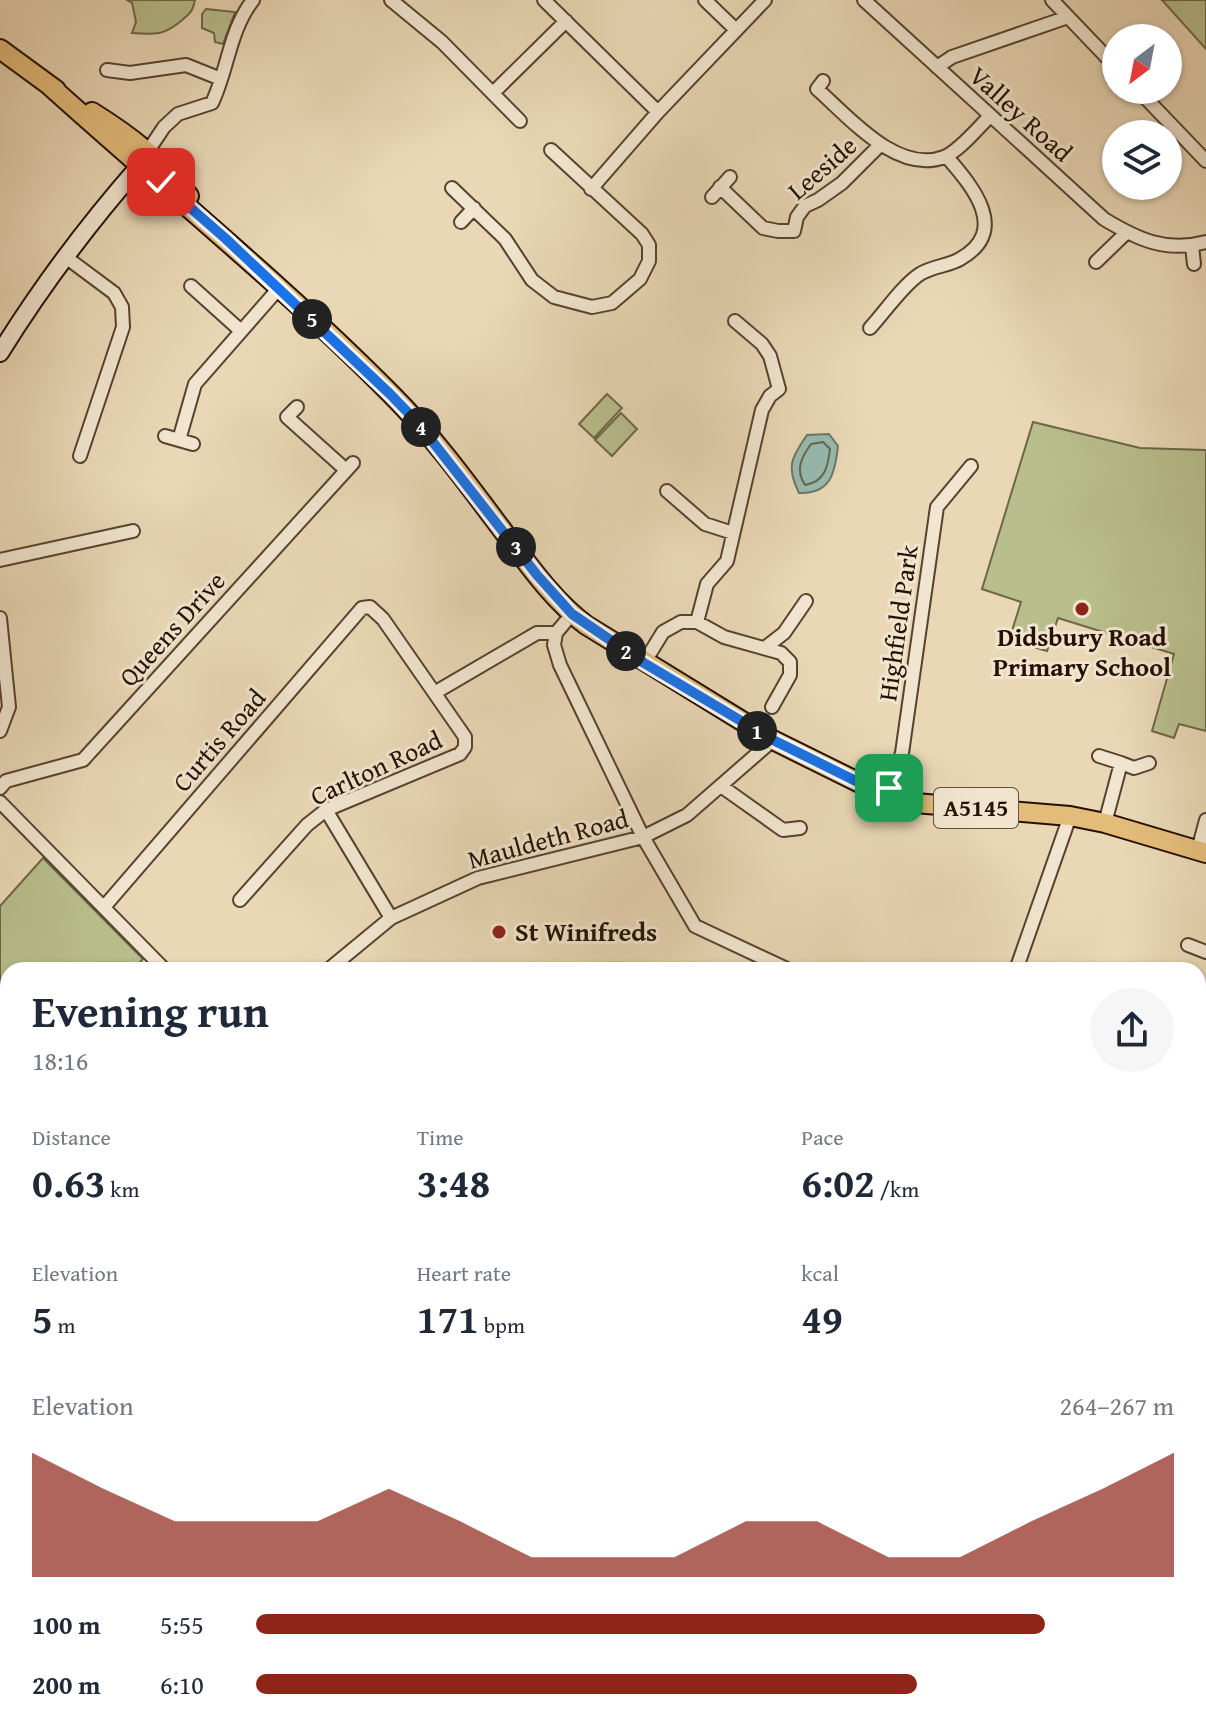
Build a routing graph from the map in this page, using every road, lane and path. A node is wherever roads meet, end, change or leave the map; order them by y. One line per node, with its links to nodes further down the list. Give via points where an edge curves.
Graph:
1 (253, 0): 15 (street, via 243,14)
2 (544, 0): 9 (street)
3 (705, 0): 10 (street)
4 (765, 0): 10 (street)
5 (864, 0): 13 (street, Valley Road)
6 (1052, 0): 8 (street)
7 (389, 3): 18 (street, via 431,33)
8 (1068, 17): 12 (street); 13 (street)
9 (566, 21): 18 (street); 20 (street)
10 (736, 30): 20 (street)
11 (0, 49): 16 (main road, A5145)
12 (1102, 52)
13 (937, 67): 21 (street, Valley Road)
14 (107, 70): 15 (street, via 124,68 130,73 186,65)
15 (221, 79): 27 (street, via 212,103 178,114)
16 (49, 85): 24 (main road, A5145); 27 (main road, A5145, via 131,137)
17 (820, 85): 23 (street)
18 (494, 92): 22 (street)
19 (1151, 104): 28 (street)
20 (658, 112): 31 (street)
21 (990, 116): 26 (street); 36 (street, Valley Road, via 1104,219)
22 (519, 121)
23 (880, 145): 26 (street, via 902,157); 35 (street, Leeside, via 842,183 805,206)
24 (119, 149): 27 (main road, A5145); 32 (main road, via 125,172)
25 (551, 150): 31 (street)
26 (947, 157): 46 (street, via 982,205 985,224 979,241 964,257 918,275)
27 (144, 158): 32 (main road); 44 (main road, A5145, via 167,167 216,230)
28 (1206, 161)
29 (730, 177): 35 (street, Leeside, via 716,192 763,228)
30 (452, 188): 33 (street)
31 (591, 189): 33 (street, via 649,245 649,261 640,279 612,303 592,307 554,297 532,280 505,239)
32 (116, 193): 40 (main road)
33 (474, 208): 34 (street)
34 (461, 222)
35 (794, 231): 38 (street)
36 (1127, 232): 39 (street, Valley Road, via 1154,244); 41 (street)
37 (1206, 242): 39 (street, Valley Road)
38 (794, 245)
39 (1192, 246): 42 (street)
40 (67, 258): 48 (main road); 55 (street, via 114,293 122,307 123,327)
41 (1096, 262)
42 (1194, 264)
43 (191, 286): 47 (street)
44 (279, 288): 47 (street); 62 (main road, A5145, via 418,423)
45 (735, 321): 50 (street, via 770,356)
46 (870, 328)
47 (241, 331): 53 (street, via 195,384)
48 (0, 353)
49 (793, 383): 50 (street)
50 (779, 389): 59 (street, via 762,410)
51 (297, 407): 77 (street, Queens Drive, via 287,417 349,466 83,760 6,781)
52 (165, 436): 53 (street)
53 (179, 440): 54 (street)
54 (193, 444)
55 (80, 456)
56 (971, 466): 78 (street, Highfield Park, via 937,507 902,753)
57 (667, 491): 59 (street, via 705,524)
58 (133, 531): 60 (street)
59 (733, 533): 64 (street, via 727,561 707,584)
60 (0, 560)
61 (806, 601): 66 (street, via 784,633)
62 (572, 614): 65 (street); 67 (main road, A5145)
63 (0, 618): 68 (street)
64 (697, 622): 66 (street, via 724,637); 67 (street, via 681,622 663,632)
65 (556, 633): 69 (street, via 537,633); 85 (street, via 560,665)
66 (766, 647): 70 (street, via 790,662 790,675)
67 (644, 663): 72 (main road, A5145)
68 (4, 684): 71 (street, via 9,707)
69 (436, 692): 80 (street, Carlton Road, via 465,737 460,754); 88 (street, Curtis Road, via 383,619 370,607 362,608)
70 (772, 707)
71 (0, 731)
72 (773, 740): 76 (street, Mauldeth Road); 78 (main road, A5145)
73 (1099, 756): 74 (street)
74 (1121, 763): 75 (street, via 1134,768); 83 (street)
75 (1149, 763)
76 (721, 786): 84 (street, via 783,830); 85 (street, Mauldeth Road, via 687,815)
77 (0, 788)
78 (886, 796): 81 (main road, A5145)
79 (0, 802): 88 (street)
80 (326, 810): 87 (street, Carlton Road); 89 (street)
81 (1070, 816): 83 (main road, A5145); 95 (street)
82 (1206, 820): 86 (street)
83 (1105, 823): 86 (main road, A5145)
84 (800, 828)
85 (643, 837): 89 (street, Mauldeth Road, via 478,878); 94 (street, via 695,926)
86 (1202, 851)
87 (240, 900)
88 (104, 907): 92 (street)
89 (391, 918): 93 (street, Mauldeth Road)
90 (1188, 945): 91 (street)
91 (1206, 952)
92 (157, 962)
93 (338, 962)
94 (772, 962)
95 (1019, 962)

